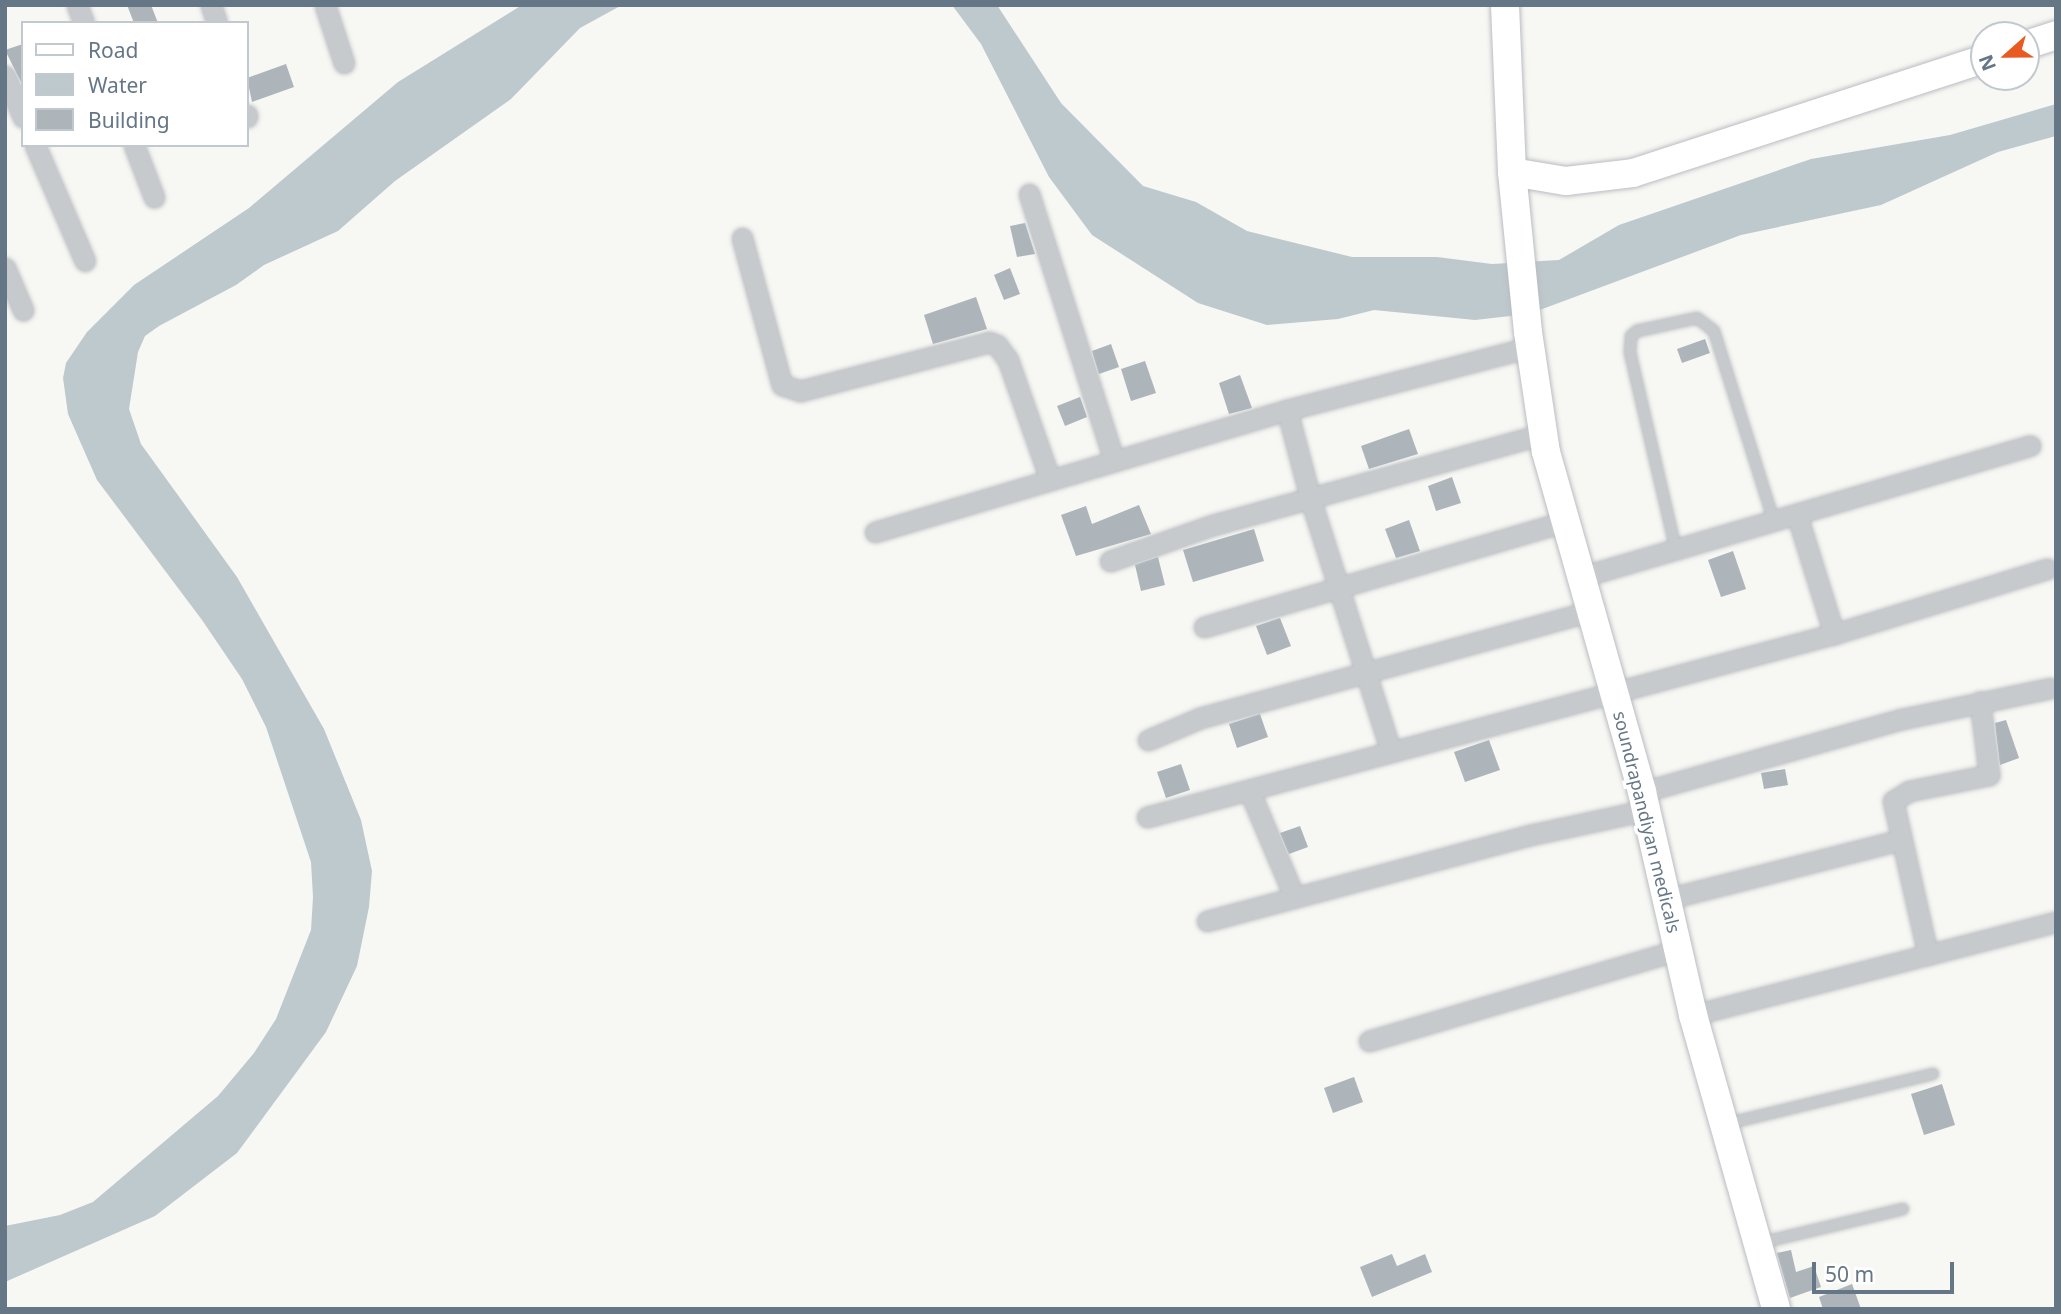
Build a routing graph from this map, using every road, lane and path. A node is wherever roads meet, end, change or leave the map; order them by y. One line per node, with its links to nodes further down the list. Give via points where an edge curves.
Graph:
1 (325, 5): 3 (street)
2 (1505, 5): 9 (main road, soundrapandiyan medicals)
3 (344, 63)
4 (1970, 64): 9 (main road, via 1633,173 1566,181)
5 (5, 75): 6 (street)
6 (21, 112)
7 (36, 147): 13 (street)
8 (135, 147): 11 (street)
9 (1512, 172): 16 (main road, soundrapandiyan medicals)
10 (1029, 194): 20 (street)
11 (155, 197)
12 (742, 238): 21 (street, via 782,384 800,391 989,342 1008,360)
13 (85, 261)
14 (5, 268): 15 (street)
15 (23, 310)
16 (1529, 340): 17 (street); 18 (main road, soundrapandiyan medicals)
17 (1287, 410): 20 (street); 22 (street)
18 (1544, 435): 22 (street); 25 (main road, soundrapandiyan medicals)
19 (2030, 446): 23 (street)
20 (1114, 461): 21 (street)
21 (1050, 480): 26 (street)
22 (1311, 501): 28 (street, via 1213,524); 31 (street)
23 (1797, 514): 24 (street); 34 (street)
24 (1774, 521): 27 (street); 27 (lane, via 1714,331 1697,318 1637,331 1631,335 1630,352)
25 (1566, 522): 30 (main road, soundrapandiyan medicals); 31 (street)
26 (875, 532)
27 (1676, 550): 30 (street)
28 (1110, 561)
29 (2047, 569): 34 (street)
30 (1581, 576): 32 (main road, soundrapandiyan medicals)
31 (1340, 584): 33 (street); 35 (street)
32 (1591, 611): 35 (street); 37 (main road, soundrapandiyan medicals)
33 (1203, 627)
34 (1834, 634): 37 (street)
35 (1367, 672): 39 (street, via 1200,718); 40 (street)
36 (2050, 688): 38 (street)
37 (1614, 690): 40 (street); 42 (main road, soundrapandiyan medicals)
38 (1980, 702): 42 (street); 44 (street, via 1989,775 1898,795 1892,809)
39 (1148, 740)
40 (1391, 752): 41 (street)
41 (1250, 790): 43 (street); 45 (street)
42 (1645, 801): 45 (street); 46 (main road, soundrapandiyan medicals)
43 (1147, 817)
44 (1900, 840): 46 (street); 50 (street)
45 (1294, 896): 47 (street)
46 (1667, 899): 49 (main road, soundrapandiyan medicals)
47 (1207, 921)
48 (2056, 922): 50 (street)
49 (1678, 950): 51 (main road, soundrapandiyan medicals); 52 (street)
50 (1928, 955): 51 (street)
51 (1693, 1015): 54 (main road, soundrapandiyan medicals)
52 (1369, 1041)
53 (1933, 1074): 54 (lane)
54 (1724, 1125): 56 (main road, soundrapandiyan medicals)
55 (1903, 1209): 56 (lane)
56 (1757, 1244): 57 (main road, soundrapandiyan medicals)
57 (1776, 1309)

